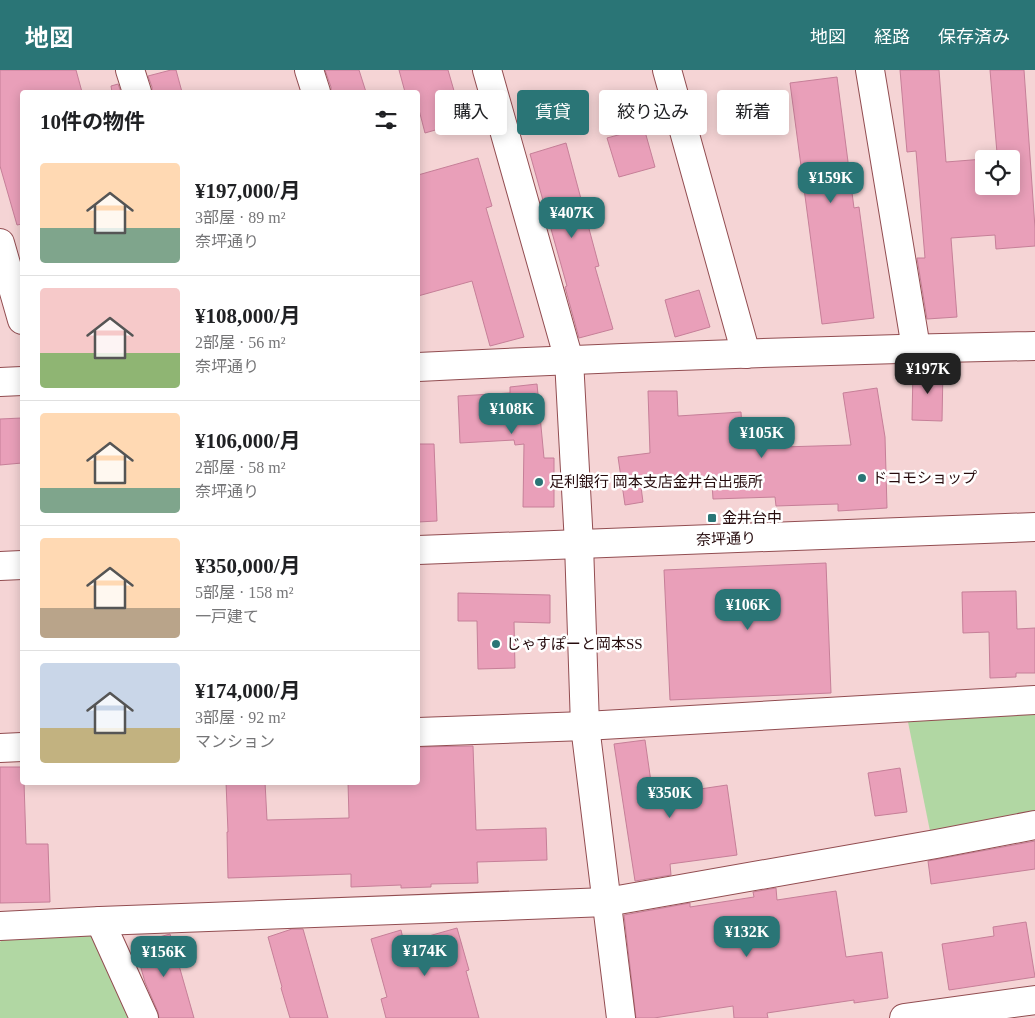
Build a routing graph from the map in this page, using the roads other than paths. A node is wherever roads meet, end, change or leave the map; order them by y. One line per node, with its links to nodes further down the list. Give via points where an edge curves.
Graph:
1 (130, 70): 6 (street)
2 (310, 70): 7 (street)
3 (487, 70): 13 (street)
4 (667, 70): 12 (street)
5 (870, 70): 11 (street)
6 (136, 90)
7 (315, 90)
8 (0, 243): 9 (street)
9 (20, 313)
10 (1035, 346): 11 (street)
11 (916, 348): 12 (street)
12 (746, 354): 13 (street)
13 (569, 360): 14 (street); 18 (street)
14 (420, 367)
15 (20, 381): 16 (street)
16 (0, 382)
17 (1035, 527): 18 (street, 奈坪通り)
18 (579, 544): 19 (street, 奈坪通り); 23 (street)
19 (420, 550)
20 (20, 565): 21 (street)
21 (0, 566)
22 (1035, 700): 23 (street)
23 (585, 726): 24 (street); 28 (street)
24 (420, 732)
25 (20, 747): 26 (street)
26 (0, 748)
27 (1035, 824): 28 (street)
28 (607, 902): 29 (street); 33 (street)
29 (100, 921): 30 (street); 32 (street)
30 (0, 926)
31 (1032, 1006): 34 (street)
32 (144, 1018)
33 (621, 1018)
34 (904, 1018)

